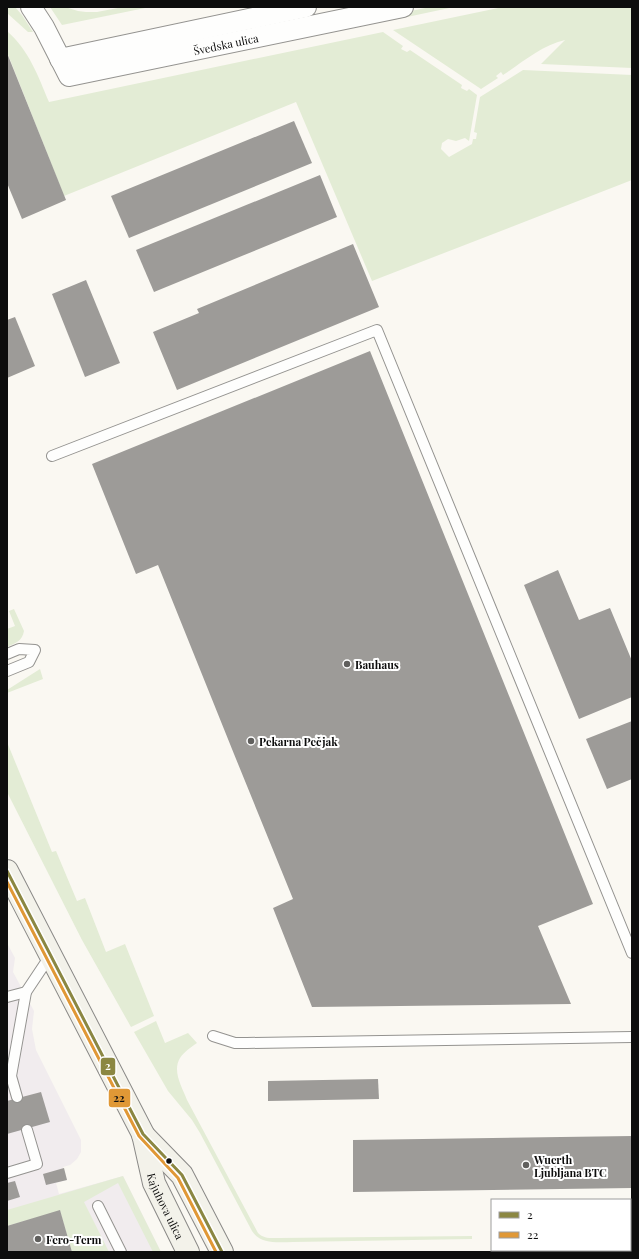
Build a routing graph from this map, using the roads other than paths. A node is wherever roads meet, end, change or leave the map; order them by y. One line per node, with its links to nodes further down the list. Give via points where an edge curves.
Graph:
1 (31, 7): 4 (street, Švedska ulica)
2 (306, 7): 4 (street, Švedska ulica)
3 (403, 7): 4 (street, Švedska ulica, via 69,76)
4 (60, 59)
5 (52, 456): 9 (lane, via 377,330)
6 (7, 654): 7 (lane, via 19,649 35,650 29,662)
7 (7, 671)
8 (7, 871): 10 (main road, Kajuhova ulica)
9 (632, 952)
10 (50, 956): 11 (lane); 18 (main road, Kajuhova ulica)
11 (26, 992): 12 (lane); 15 (lane)
12 (7, 997)
13 (213, 1036): 14 (lane, via 235,1043)
14 (632, 1037)
15 (12, 1040): 16 (lane, via 11,1076)
16 (17, 1097)
17 (26, 1130): 19 (lane, via 37,1164)
18 (142, 1134): 22 (main road, Kajuhova ulica, via 154,1183); 23 (main road, Kajuhova ulica, via 182,1175)
19 (7, 1173)
20 (98, 1206): 21 (lane)
21 (121, 1252)
22 (188, 1252)
23 (222, 1252)

